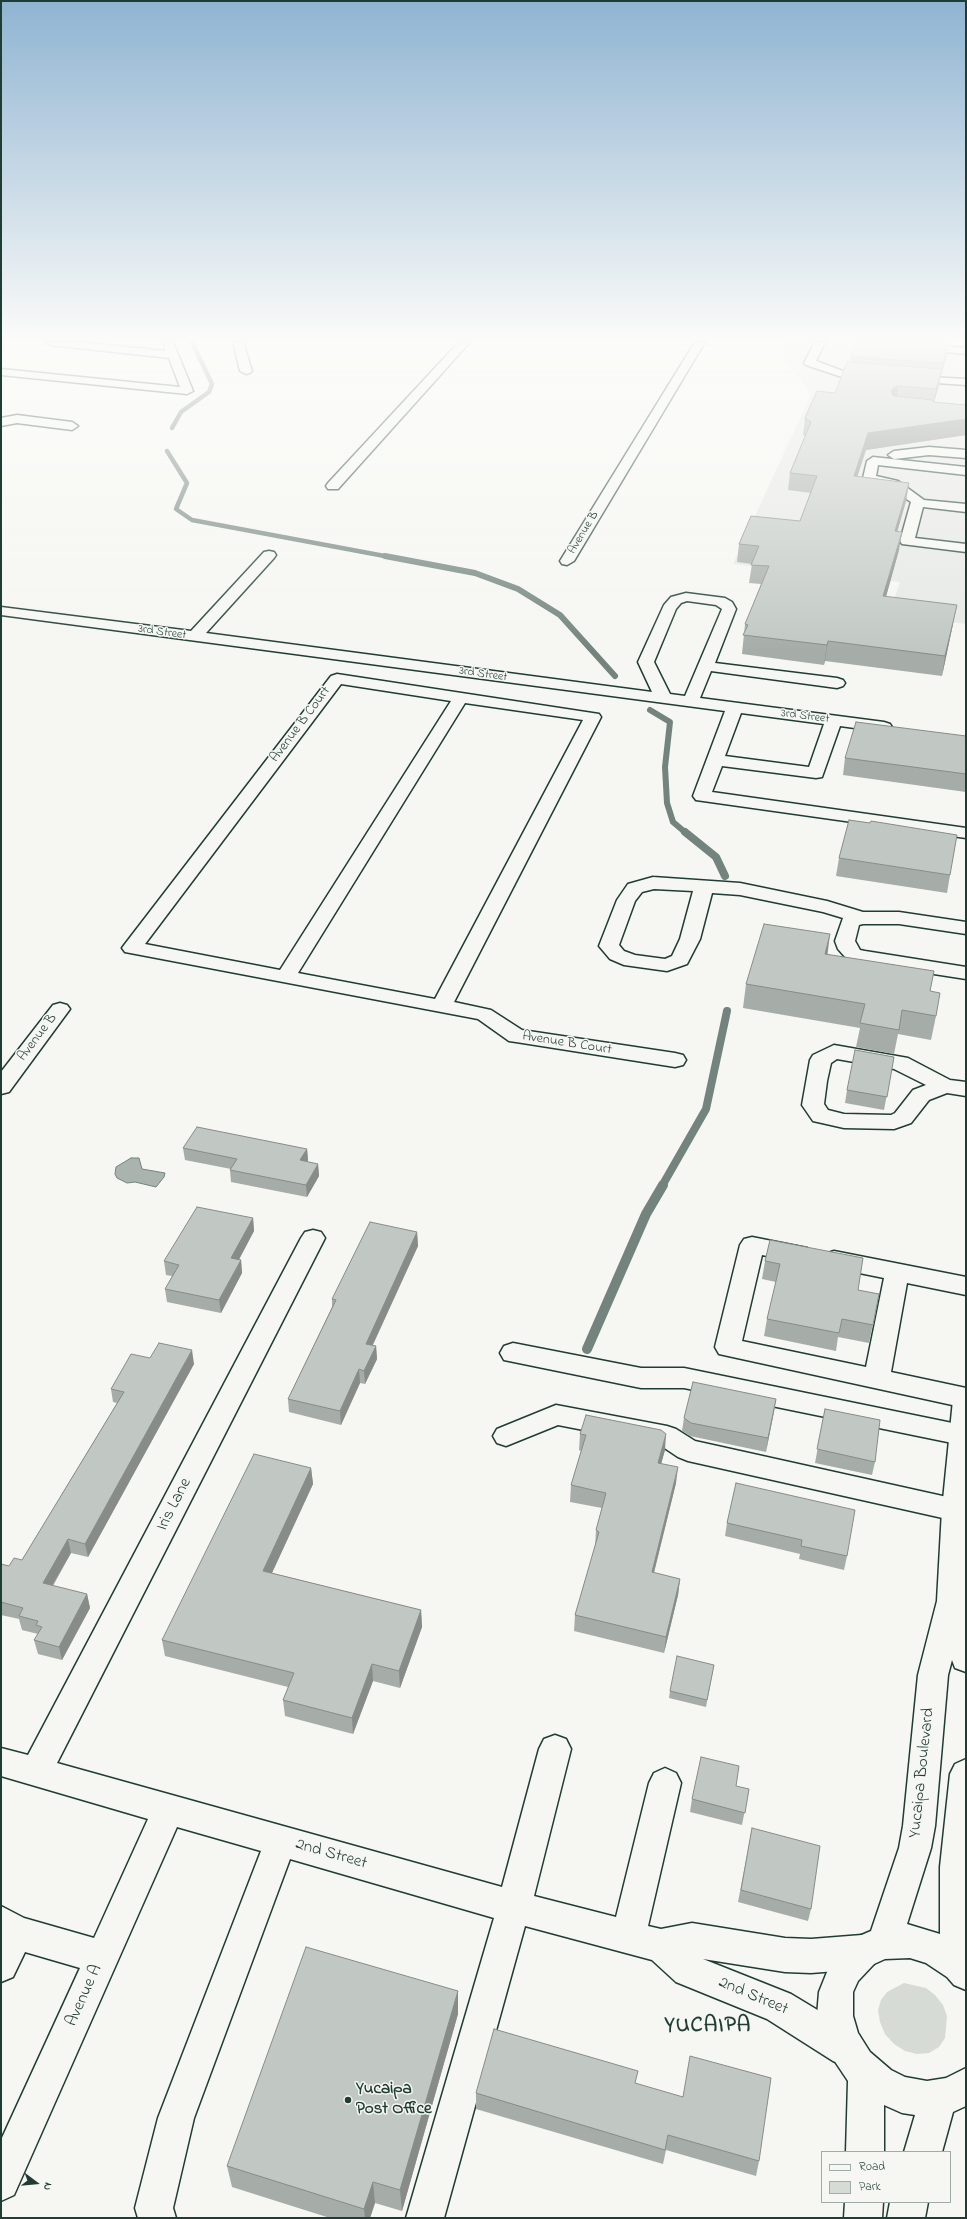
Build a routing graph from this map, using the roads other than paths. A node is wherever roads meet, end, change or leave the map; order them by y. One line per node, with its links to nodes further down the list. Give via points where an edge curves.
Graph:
1 (370, 446): 6 (street)
2 (637, 446): 11 (street, Avenue B)
3 (966, 454): 4 (street, via 929,451 904,453)
4 (873, 461): 5 (street); 7 (street, via 869,478 893,484)
5 (966, 471)
6 (333, 486)
7 (918, 503): 8 (street); 9 (street, via 907,541)
8 (966, 508)
9 (966, 548)
10 (269, 555): 13 (street)
11 (567, 560)
12 (1, 611): 13 (street, 3rd Street)
13 (194, 637): 15 (street, 3rd Street)
14 (706, 666): 16 (street); 18 (street, via 728,609 727,605 720,601 686,597 676,600 669,608 646,662); 20 (street)
15 (500, 678): 18 (street, 3rd Street); 19 (street)
16 (837, 683)
17 (461, 697): 19 (street, Avenue B Court); 30 (street); 30 (street, Avenue B Court, via 337,679 132,948)
18 (664, 699): 20 (street, 3rd Street)
19 (486, 701): 31 (street, Avenue B Court, via 593,717)
20 (690, 703): 21 (street, 3rd Street)
21 (734, 709): 22 (street, 3rd Street); 24 (street)
22 (833, 721): 23 (street, 3rd Street); 24 (street, via 816,773)
23 (896, 729)
24 (715, 760): 25 (street, via 702,796)
25 (966, 833)
26 (704, 887): 26 (street, via 653,883 635,888 626,900 609,946 617,956 631,961 667,965 680,960 690,939); 27 (street, via 740,889 827,907)
27 (861, 918): 28 (street, via 899,918); 29 (street, via 850,922 845,941 848,949 854,954)
28 (966, 928)
29 (966, 973)
30 (285, 977): 31 (street, Avenue B Court)
31 (442, 1005): 33 (street, Avenue B Court, via 484,1014 516,1036)
32 (60, 1009): 35 (street, Avenue B)
33 (675, 1060)
34 (945, 1086): 34 (street, via 921,1095 903,1118 894,1122 844,1120 821,1116 813,1105 821,1060 834,1052 900,1063); 36 (street)
35 (1, 1087)
36 (966, 1089)
37 (313, 1238): 51 (street, Iris Lane)
38 (897, 1272): 39 (street); 41 (street); 41 (street, via 752,1245 728,1347)
39 (966, 1286)
40 (513, 1352): 43 (street, via 640,1378 684,1378)
41 (877, 1379): 42 (street)
42 (966, 1399): 43 (street, Yucaipa Boulevard)
43 (962, 1435): 45 (street, Yucaipa Boulevard)
44 (506, 1436): 46 (street, via 556,1415 667,1436 688,1450)
45 (962, 1482): 46 (street, Yucaipa Boulevard)
46 (960, 1522): 47 (street, Yucaipa Boulevard)
47 (959, 1603): 48 (street, Yucaipa Boulevard); 60 (street, Yucaipa Boulevard, via 933,1675 915,1848)
48 (966, 1659)
49 (555, 1749): 56 (street)
50 (1, 1762): 51 (street, 2nd Street)
51 (36, 1772): 54 (street, 2nd Street)
52 (966, 1774): 63 (street, via 955,1894)
53 (665, 1783): 58 (street)
54 (169, 1809): 55 (street, 2nd Street); 61 (street, Avenue A)
55 (281, 1841): 56 (street, 2nd Street); 71 (street, via 176,2118 154,2208)
56 (514, 1907): 58 (street, 2nd Street); 72 (street)
57 (9, 1928): 61 (street); 62 (street)
58 (628, 1938): 59 (street, 2nd Street)
59 (661, 1946): 60 (street, 2nd Street, via 692,1940 785,1955 811,1956); 64 (street, 2nd Street, via 688,1970 779,2006)
60 (873, 1947): 63 (street, 2nd Street, via 910,1941 935,1949); 64 (street, via 845,1969 836,1992 835,2016)
61 (102, 1957): 68 (street, Avenue A)
62 (1, 1964)
63 (962, 1969)
64 (856, 2061): 65 (street, 2nd Street, via 878,2083 902,2095 927,2099); 66 (street)
65 (957, 2091): 67 (street)
66 (865, 2151)
67 (924, 2151)
68 (1, 2182)
69 (864, 2203): 73 (street)
70 (909, 2203): 74 (street)
71 (157, 2218)
72 (425, 2218)
73 (863, 2218)
74 (906, 2218)

